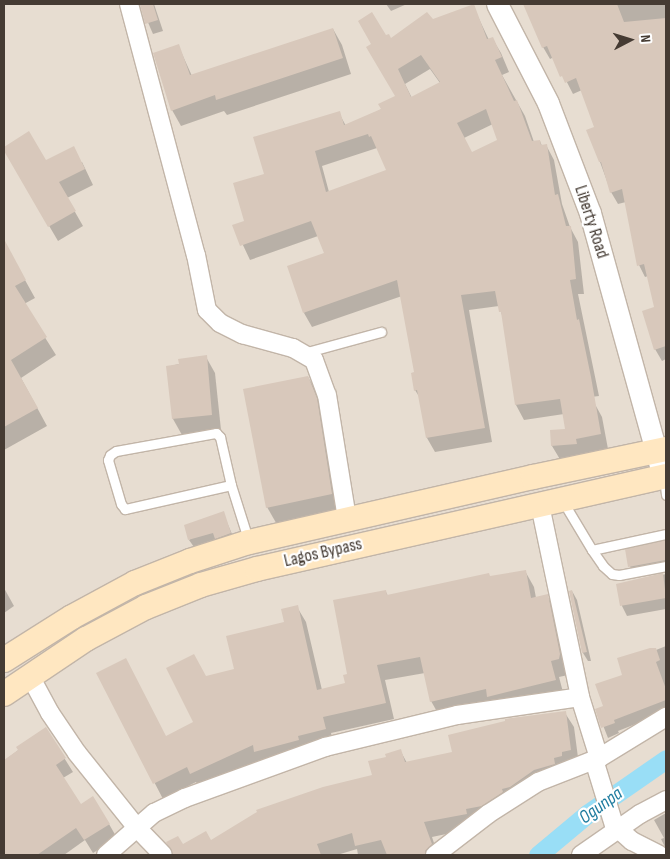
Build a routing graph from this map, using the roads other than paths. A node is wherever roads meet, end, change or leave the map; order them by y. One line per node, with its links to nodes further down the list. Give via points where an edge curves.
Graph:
1 (130, 4): 4 (street, via 196,255 207,310 220,323 242,334)
2 (498, 4): 5 (street, Liberty Road, via 548,103 587,204)
3 (381, 332): 4 (lane)
4 (302, 353): 9 (street, via 314,360 327,395)
5 (662, 450): 6 (street, Liberty Road); 9 (main road, Lagos Bypass)
6 (665, 482): 8 (main road, Lagos Bypass)
7 (231, 486): 7 (lane, via 220,437 216,433 116,451 108,460 125,509); 11 (lane)
8 (551, 502): 12 (lane); 15 (main road, Lagos Bypass, via 200,585 146,607 86,639); 17 (street)
9 (347, 519): 11 (main road, Lagos Bypass)
10 (666, 534): 12 (lane)
11 (249, 542): 14 (main road, Lagos Bypass, via 135,583 72,617)
12 (592, 550): 13 (lane, via 612,574)
13 (666, 566)
14 (4, 660)
15 (30, 676): 16 (main road, Lagos Bypass); 22 (street, via 77,753)
16 (4, 694)
17 (580, 696): 19 (street); 22 (street, via 457,715 325,747 185,798 154,813)
18 (666, 717): 19 (street)
19 (597, 759): 21 (street); 25 (street, via 538,782 488,814)
20 (666, 800): 21 (street)
21 (616, 827): 26 (street); 27 (street, via 632,841)
22 (137, 828): 23 (street); 24 (street)
23 (106, 855)
24 (163, 855)
25 (435, 855)
26 (582, 855)
27 (659, 855)

